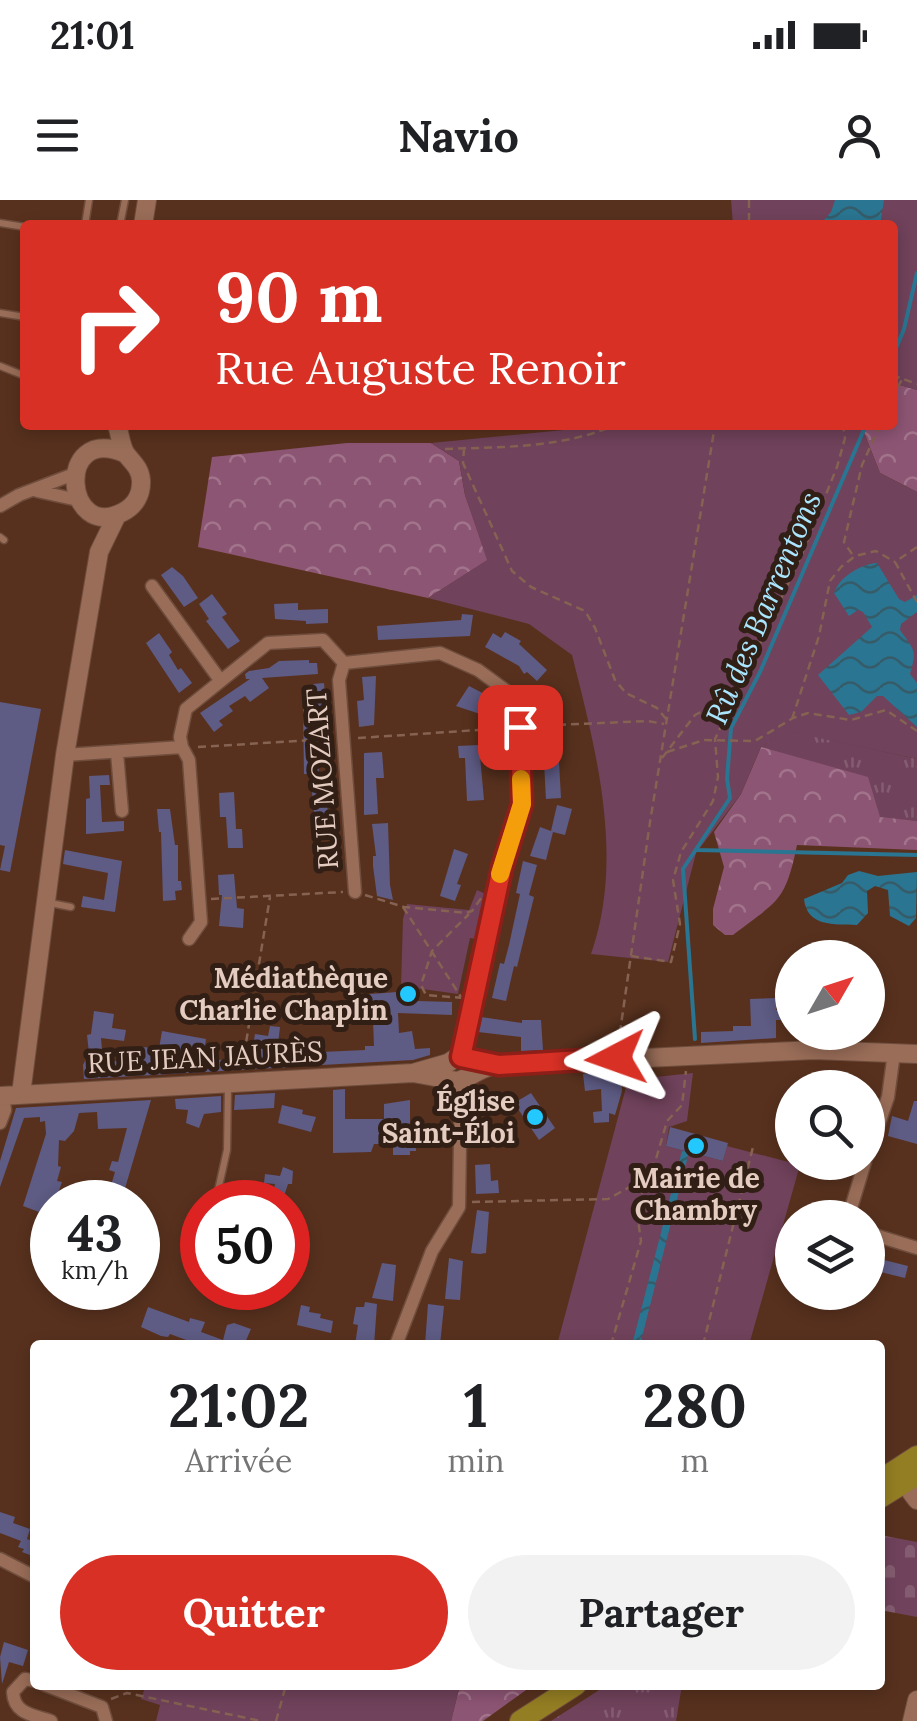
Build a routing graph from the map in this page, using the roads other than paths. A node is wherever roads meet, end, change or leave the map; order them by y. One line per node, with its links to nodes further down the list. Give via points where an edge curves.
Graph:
1 (112, 430): 3 (main road)
2 (117, 430): 4 (main road)
3 (100, 449): 4 (main road); 5 (main road)
4 (124, 452): 9 (main road, via 138,467 141,486 133,504)
5 (74, 474): 6 (street); 7 (main road)
6 (35, 490): 7 (street); 8 (street)
7 (84, 505): 9 (main road); 10 (main road)
8 (0, 506)
9 (116, 515): 10 (main road)
10 (99, 552): 16 (main road)
11 (152, 586): 13 (street)
12 (344, 663): 13 (street, via 323,640 268,643); 18 (street, RUE MOZART, via 339,680); 24 (street, via 440,654 512,694 522,804 468,998)
13 (220, 680): 14 (street, via 186,709)
14 (182, 748): 15 (street); 21 (street, via 190,760 201,922)
15 (117, 753): 16 (street); 17 (street)
16 (65, 755): 19 (main road)
17 (122, 811)
18 (354, 892)
19 (44, 902): 20 (lane); 26 (main road)
20 (71, 906)
21 (189, 939)
22 (894, 1053): 23 (main road); 24 (main road, via 686,1054); 27 (street)
23 (917, 1054)
24 (460, 1068): 25 (main road, RUE JEAN JAURÈS); 32 (street, via 460,1202 432,1251)
25 (234, 1082): 26 (main road, RUE JEAN JAURÈS); 29 (lane)
26 (8, 1095): 28 (street)
27 (885, 1105)
28 (0, 1124)
29 (221, 1180)
30 (885, 1238): 31 (street)
31 (917, 1248)
32 (398, 1340)
33 (917, 1456): 34 (main road)
34 (885, 1477)
35 (915, 1480): 36 (main road)
36 (885, 1495)
37 (0, 1559): 38 (street)
38 (30, 1574)
39 (30, 1680): 42 (street)
40 (56, 1690): 44 (street)
41 (568, 1690): 46 (main road)
42 (6, 1691): 45 (street, via 18,1709)
43 (917, 1700): 47 (main road)
44 (104, 1714)
45 (51, 1721)
46 (520, 1721)
47 (912, 1721)

